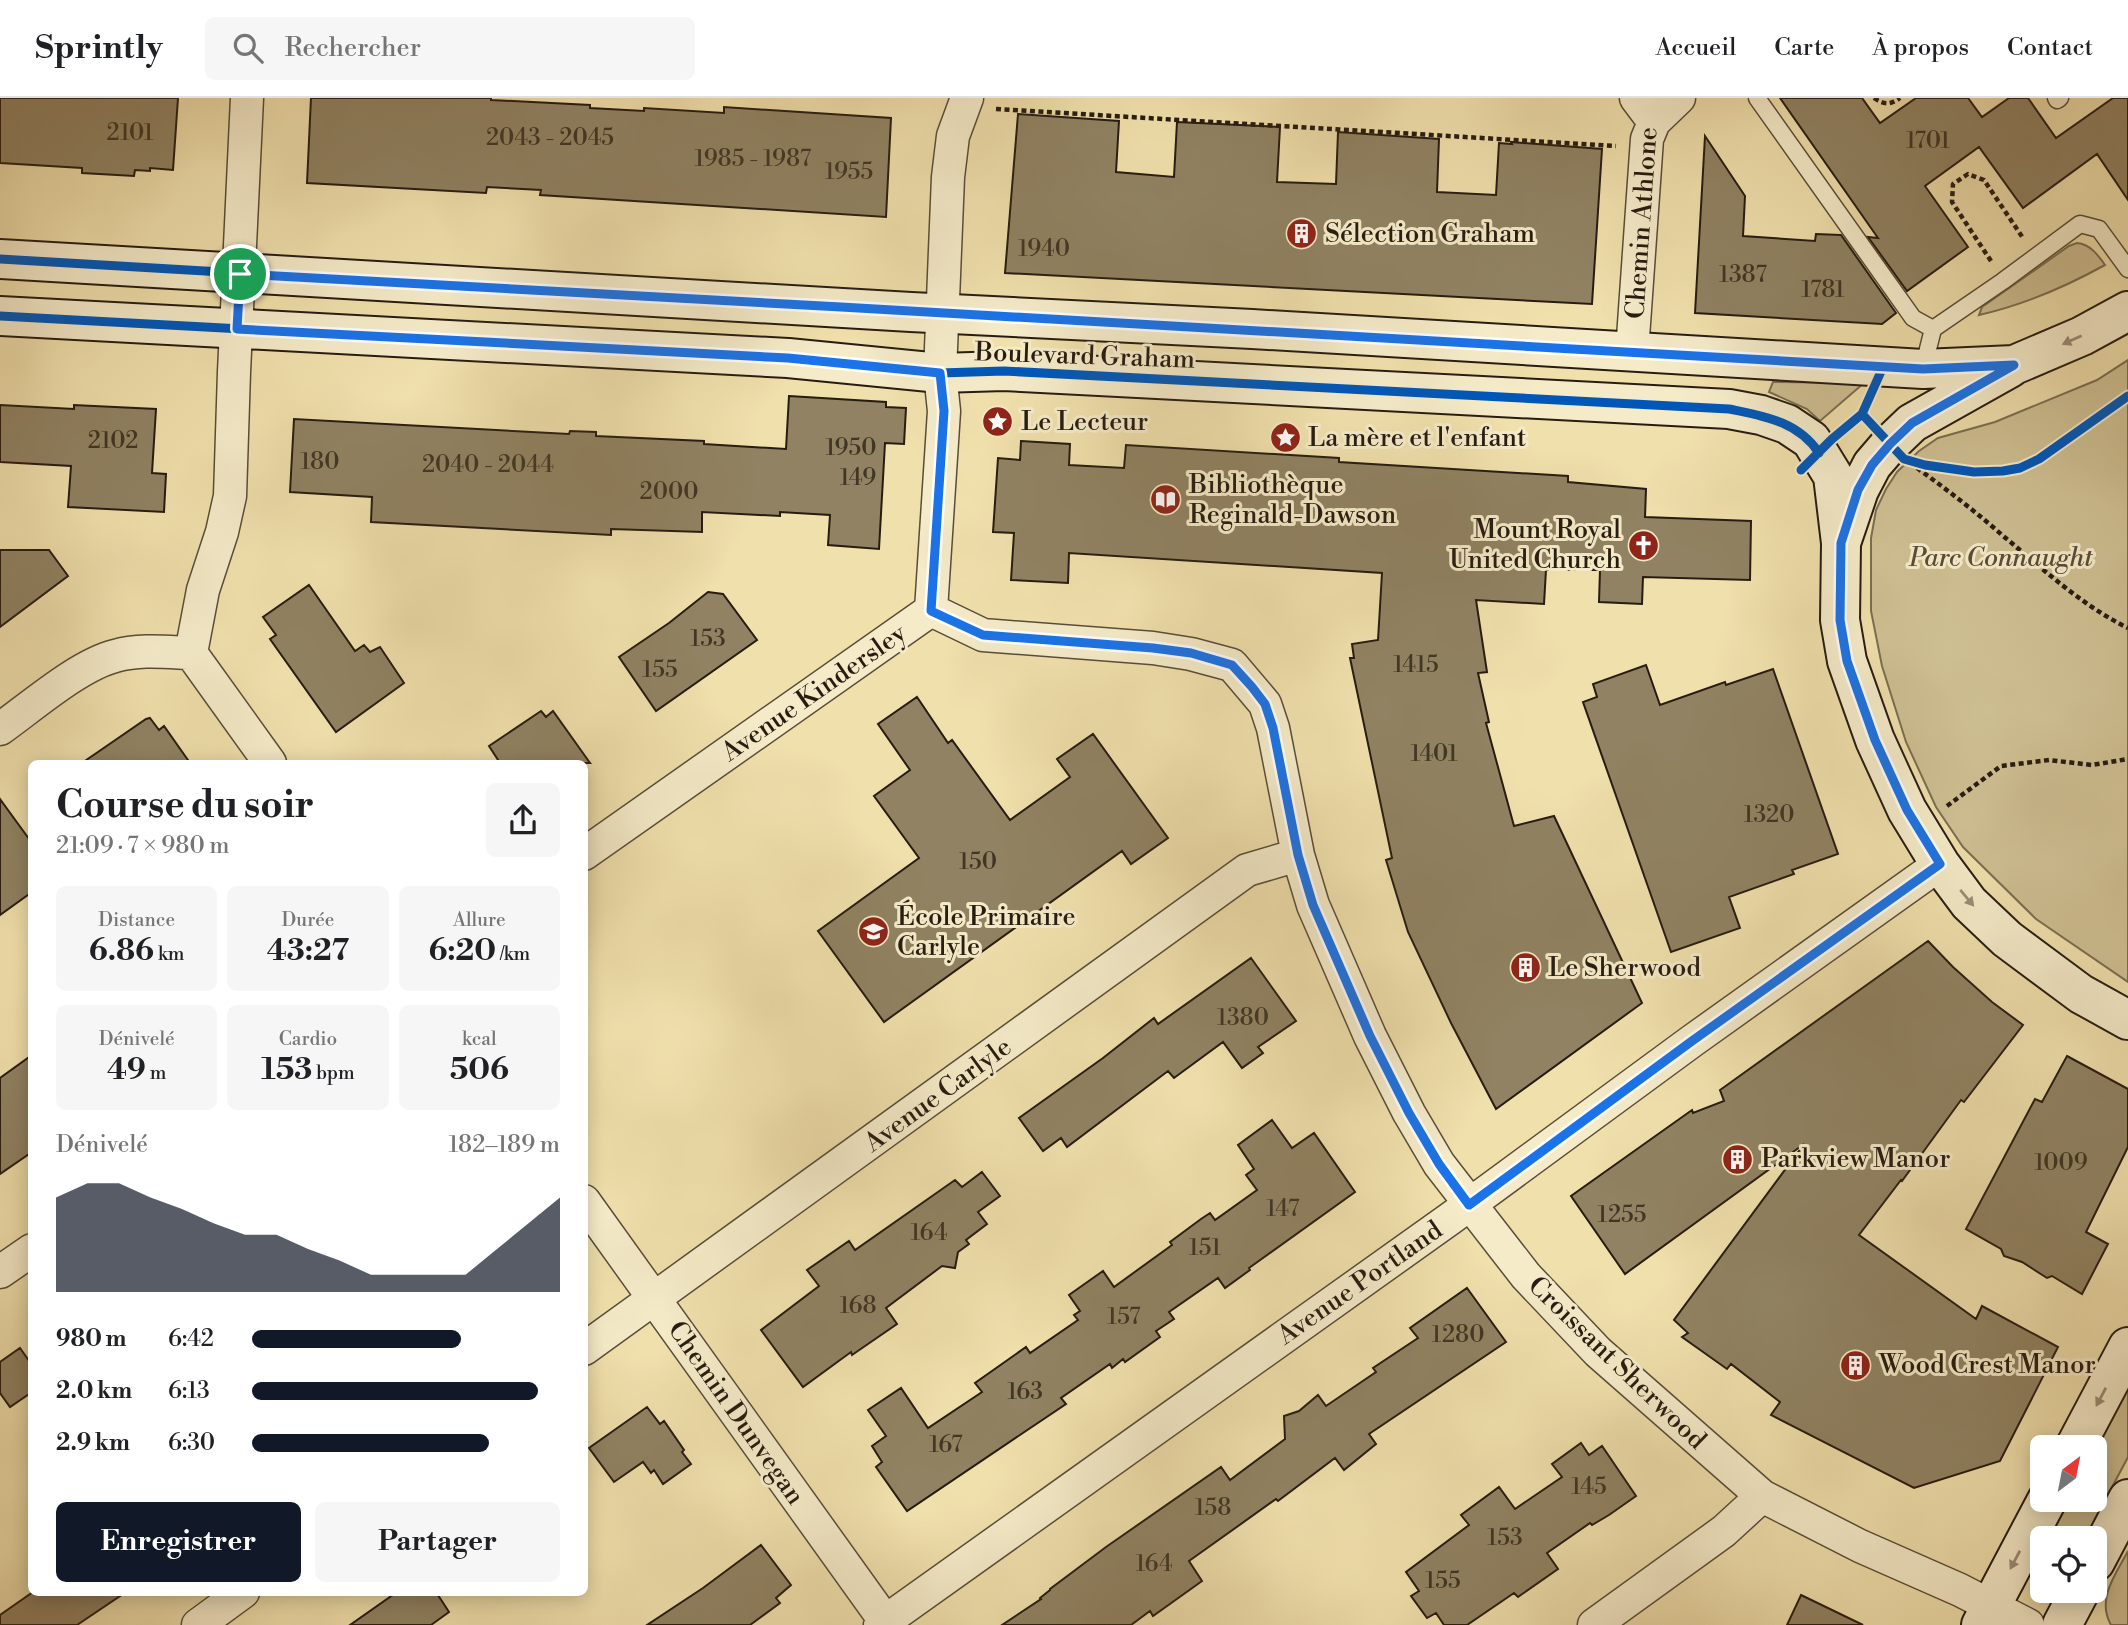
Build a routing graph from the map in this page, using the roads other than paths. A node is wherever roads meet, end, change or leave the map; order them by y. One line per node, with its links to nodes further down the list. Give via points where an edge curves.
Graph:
1 (247, 98): 8 (street)
2 (1679, 98): 5 (street)
3 (1757, 98): 13 (lane, via 1913,318)
4 (975, 103): 10 (street, Avenue Kindersley, via 953,136)
5 (1645, 110): 14 (street, Chemin Athlone, via 1647,139)
6 (0, 259): 8 (street, Boulevard Graham)
7 (2128, 269): 13 (lane, via 2099,229 2080,224)
8 (240, 274): 10 (street, Boulevard Graham); 12 (street)
9 (2128, 311): 15 (street, Boulevard Graham, one-way to 15)
10 (941, 314): 14 (street, Boulevard Graham); 17 (street, Avenue Kindersley)
11 (0, 316): 12 (street, Boulevard Graham)
12 (237, 329): 17 (street, Boulevard Graham, via 788,358); 20 (street, via 230,496 203,590)
13 (1933, 329): 16 (lane)
14 (1632, 352): 16 (street, Boulevard Graham)
15 (2014, 365): 16 (street, Boulevard Graham); 18 (street, via 1912,423 1897,452 1872,465 1858,490)
16 (1923, 369)
17 (940, 373): 18 (street, Boulevard Graham, via 1004,371 1729,409 1761,415 1787,424 1811,440 1833,476); 19 (street, Avenue Kindersley, via 944,411)
18 (1841, 543): 25 (street, via 1840,620 1847,661 1875,740 1907,810)
19 (931, 611): 23 (street, Avenue Kindersley); 24 (street, Croissant Sherwood, via 983,635 1153,648 1232,665 1265,704)
20 (191, 653): 21 (street, via 114,656 83,670); 22 (street)
21 (0, 729)
22 (268, 760)
23 (588, 851)
24 (1298, 855): 27 (street, Croissant Sherwood, via 1313,905 1370,1036 1439,1164); 31 (street, Avenue Carlyle, via 1247,870)
25 (1940, 864): 26 (street, one-way to 26, via 1969,902 2007,939 2081,995); 27 (street, Avenue Portland)
26 (2128, 1020)
27 (1469, 1205): 35 (street, Croissant Sherwood, via 1526,1276 1598,1352); 42 (street, Avenue Portland)
28 (588, 1207): 31 (street, Chemin Dunvegan)
29 (28, 1253): 30 (street)
30 (0, 1272)
31 (655, 1299): 32 (street, Avenue Carlyle); 42 (street, Chemin Dunvegan)
32 (588, 1346)
33 (2128, 1347): 34 (street, one-way to 34)
34 (2081, 1435)
35 (1762, 1496): 41 (street, Croissant Sherwood); 44 (street, via 1724,1531)
36 (2128, 1499): 38 (street)
37 (2041, 1512): 41 (street, one-way to 41)
38 (2107, 1539)
39 (238, 1596): 43 (street)
40 (2074, 1603): 46 (street)
41 (1986, 1615): 45 (street, Croissant Sherwood)
42 (884, 1624)
43 (198, 1625)
44 (1594, 1625)
45 (2028, 1625)
46 (2062, 1625)

